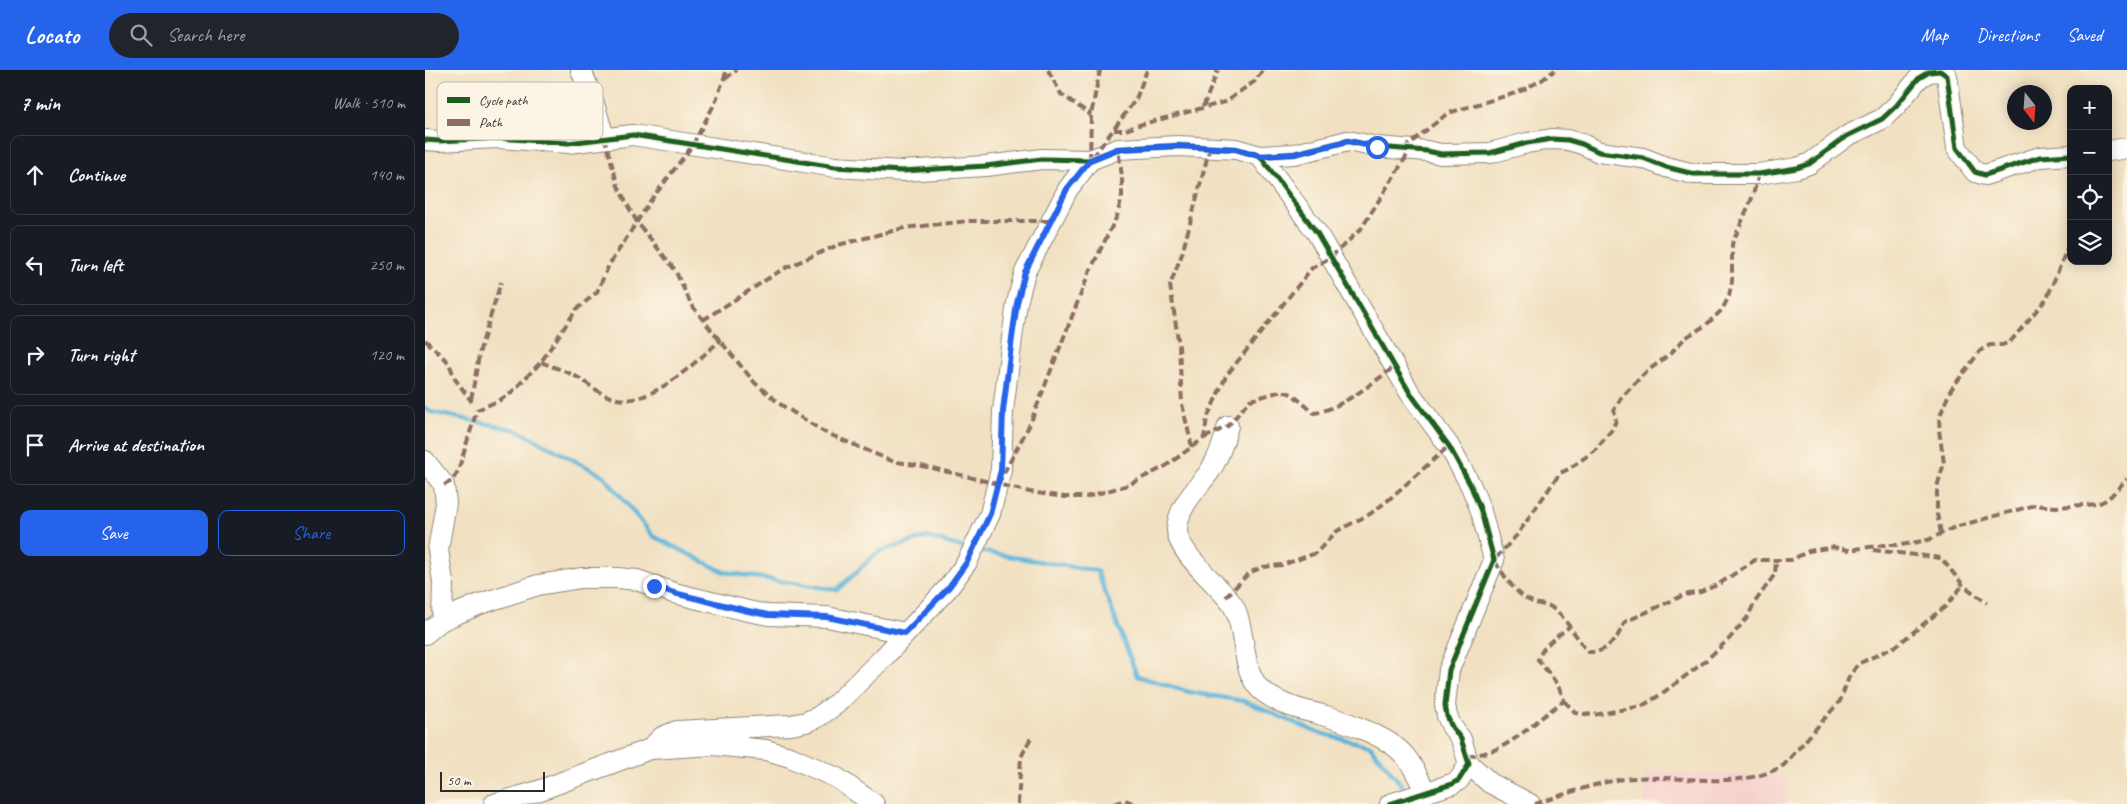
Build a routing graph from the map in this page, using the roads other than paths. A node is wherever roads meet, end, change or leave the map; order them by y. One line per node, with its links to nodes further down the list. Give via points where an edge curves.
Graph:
1 (581, 70): 2 (street)
2 (586, 82)
3 (603, 134): 4 (street)
4 (604, 138): 13 (street, via 633,135 835,167 902,171 1042,159)
5 (425, 140): 6 (street)
6 (459, 140)
7 (526, 140): 8 (street, via 568,143)
8 (590, 140)
9 (2127, 148): 10 (street)
10 (2112, 150)
11 (2067, 155): 12 (street, via 2040,158 1985,175 1975,172 1957,148 1947,76 1940,71 1929,72 1919,78 1882,118 1847,136 1809,164 1759,174 1694,174 1643,158 1599,152 1568,140 1552,139 1490,153 1441,154 1348,141 1294,154)
12 (1260, 156): 13 (street, via 1236,149 1177,146 1117,149); 21 (street, via 1317,233 1410,393 1449,446 1481,512 1494,560 1449,670 1445,705 1449,722 1461,739)
13 (1090, 160): 18 (street, via 1067,189 1025,272 1017,303 1003,411 1001,470 990,514 967,562 949,587)
14 (1228, 426): 22 (street, via 1221,452 1181,513 1176,530 1183,546 1233,604 1245,656 1259,688 1276,701 1350,724 1397,748 1410,763)
15 (425, 462): 16 (street, via 444,485 446,503)
16 (432, 538): 17 (street, via 443,582)
17 (442, 620): 18 (street, via 538,585 581,578 618,578 637,580 674,593 768,615 827,617); 19 (street)
18 (905, 633): 20 (street, via 849,692 818,717 791,725 677,731 662,737)
19 (425, 634)
20 (650, 749): 23 (street); 24 (street, via 713,745 766,750 837,778)
21 (1469, 764): 22 (street, via 1459,780); 26 (street, via 1490,783)
22 (1424, 794): 25 (street)
23 (494, 804)
24 (874, 804)
25 (1390, 804)
26 (1530, 804)

